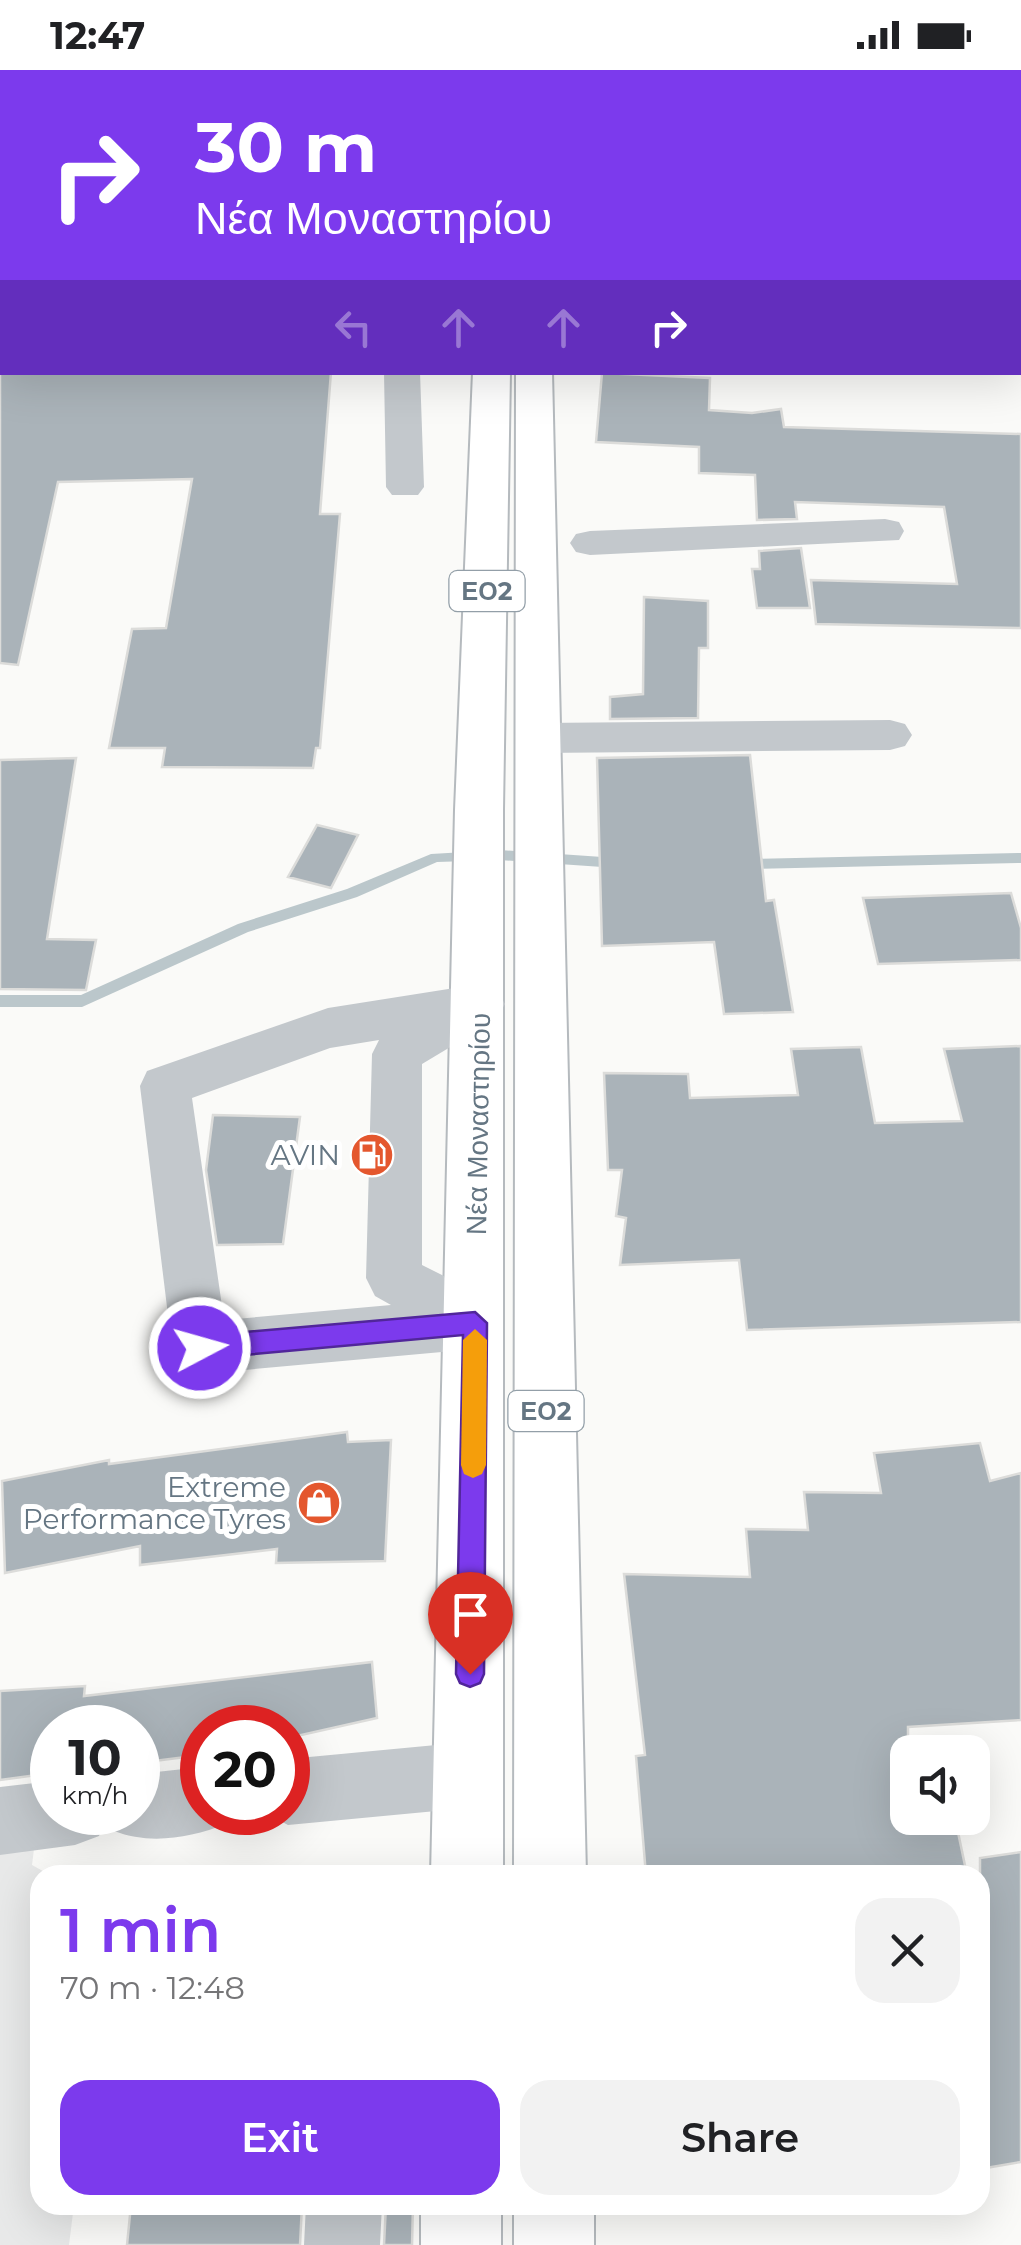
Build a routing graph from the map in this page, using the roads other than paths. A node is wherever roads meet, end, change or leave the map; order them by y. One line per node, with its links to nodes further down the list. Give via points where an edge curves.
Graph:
1 (402, 375): 4 (street)
2 (492, 375): 9 (main road, Νέα Μοναστηρίου / ΕΟ2, via 479,810)
3 (534, 375): 8 (main road, ΕΟ2)
4 (406, 487)
5 (885, 531): 6 (street)
6 (590, 543)
7 (890, 735): 8 (street)
8 (539, 738): 16 (main road, ΕΟ2)
9 (465, 993): 10 (main road, Νέα Μοναστηρίου / ΕΟ2); 10 (street, via 397,1054 394,1278); 10 (street, via 328,1028 164,1086 200,1348)
10 (450, 1308): 11 (main road, Νέα Μοναστηρίου / ΕΟ2)
11 (468, 1775): 12 (street); 15 (main road, Νέα Μοναστηρίου / ΕΟ2)
12 (310, 1790)
13 (30, 1817): 14 (street)
14 (0, 1821)
15 (467, 1865)
16 (550, 1865)
17 (344, 2215): 20 (street)
18 (461, 2215): 21 (main road)
19 (554, 2215): 22 (main road)
20 (342, 2245)
21 (460, 2245)
22 (554, 2245)

